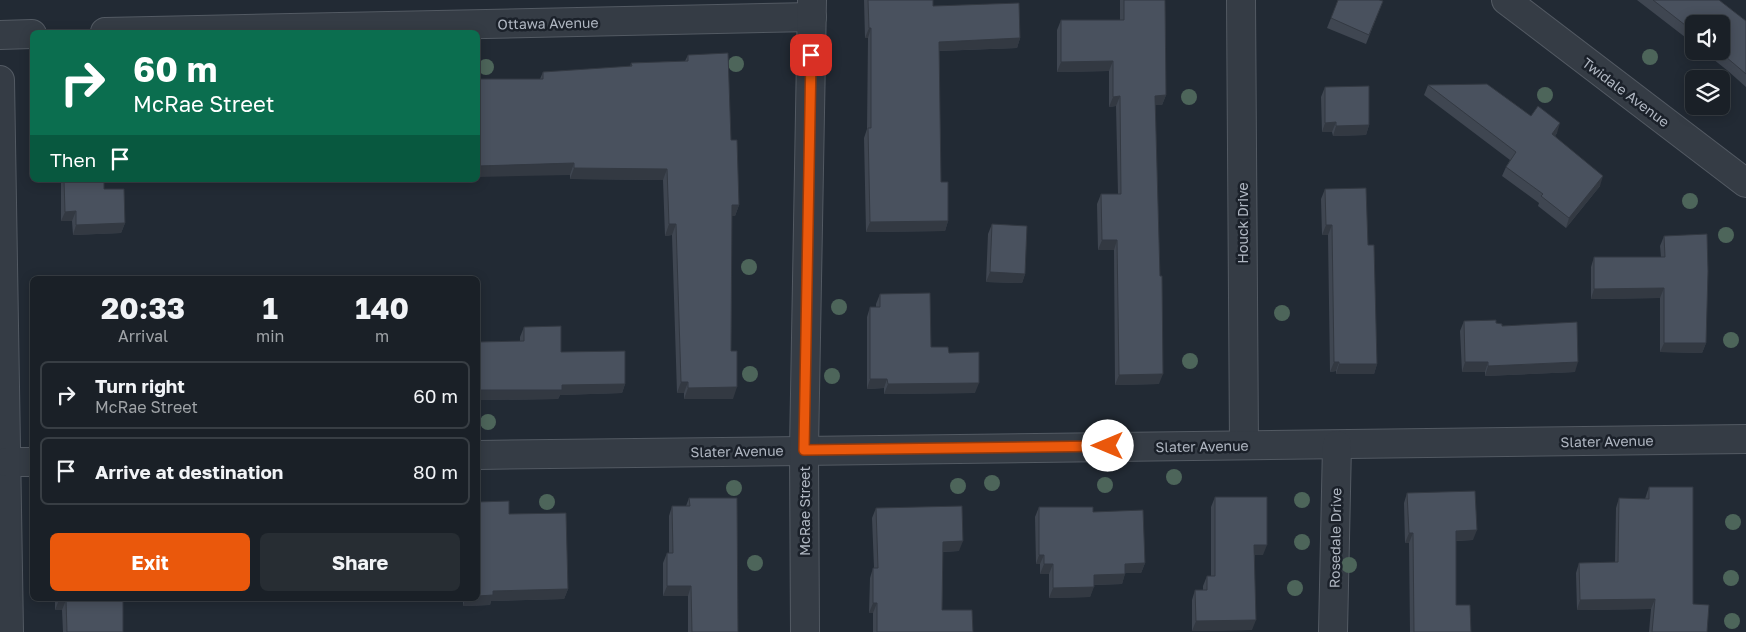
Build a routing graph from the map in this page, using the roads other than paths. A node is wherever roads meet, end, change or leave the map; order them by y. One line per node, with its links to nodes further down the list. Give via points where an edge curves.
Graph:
1 (1241, 0): 11 (street, Houck Drive)
2 (1506, 0): 9 (street, Twidale Avenue)
3 (812, 8): 4 (street, Ottawa Avenue); 13 (street, McRae Street)
4 (581, 11): 5 (street, Ottawa Avenue)
5 (150, 30)
6 (30, 34): 7 (street)
7 (0, 35)
8 (0, 80): 15 (street)
9 (1746, 183)
10 (1746, 439): 12 (street, Slater Avenue)
11 (1244, 445): 12 (street, Slater Avenue); 13 (street, Slater Avenue)
12 (1337, 445): 19 (street, Rosedale Drive)
13 (804, 450): 14 (street, Slater Avenue); 18 (street, McRae Street)
14 (480, 455)
15 (19, 462): 16 (street)
16 (4, 523): 17 (street)
17 (9, 632)
18 (805, 632)
19 (1333, 632)

